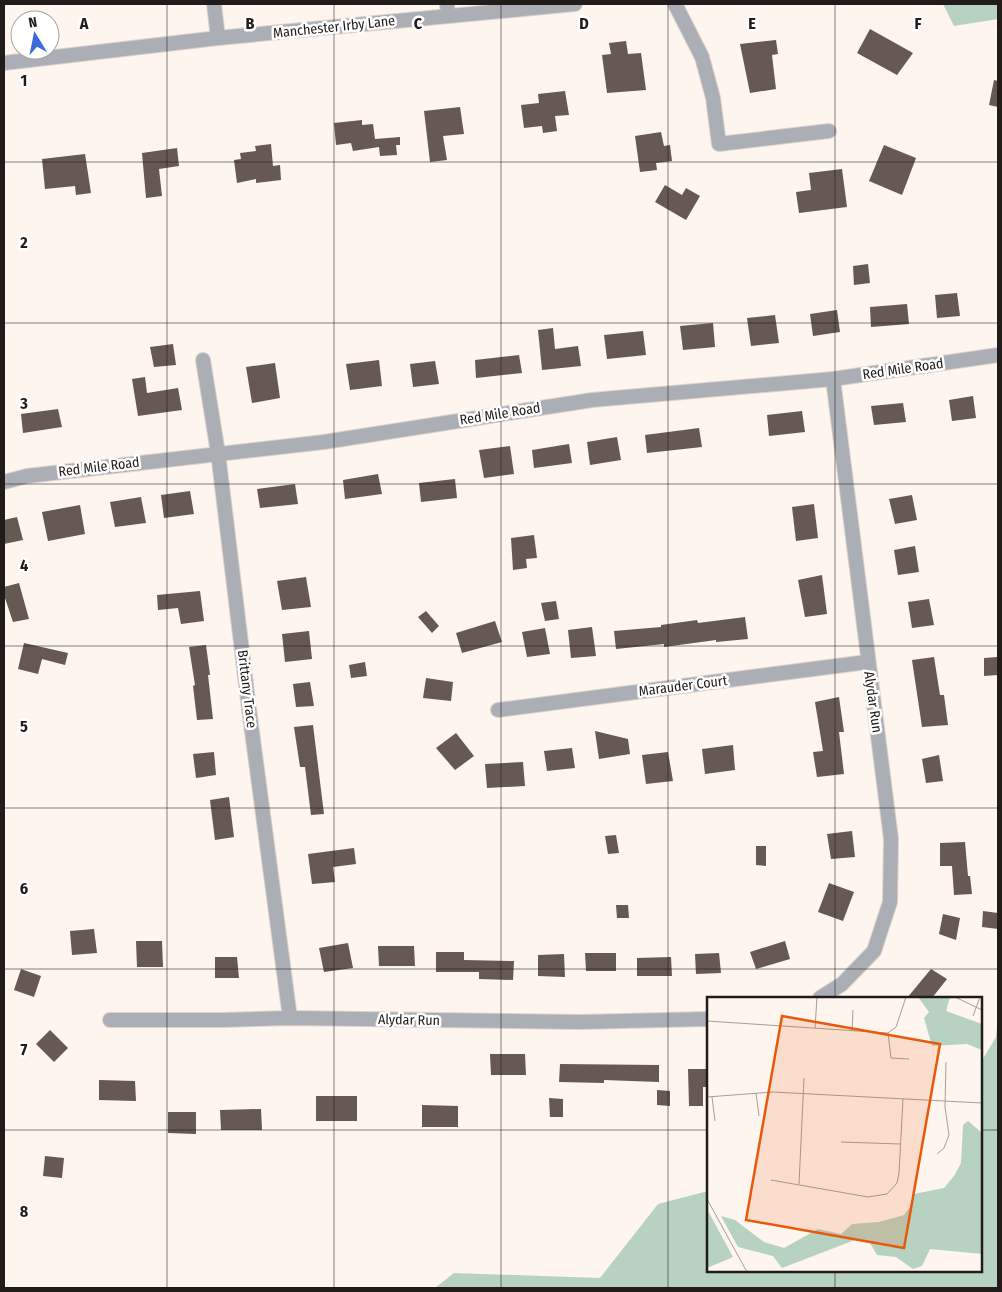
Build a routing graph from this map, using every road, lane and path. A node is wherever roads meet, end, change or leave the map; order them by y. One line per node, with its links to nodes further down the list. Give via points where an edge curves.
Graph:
1 (214, 4): 5 (street)
2 (575, 4): 4 (street, Manchester Irby Lane)
3 (675, 4): 7 (street, via 702,57 713,98 719,144)
4 (448, 10): 5 (street, Manchester Irby Lane)
5 (218, 38): 6 (street, Manchester Irby Lane)
6 (4, 63)
7 (829, 131)
8 (998, 355): 10 (street, Red Mile Road)
9 (203, 360): 11 (street, Brittany Trace)
10 (833, 378): 11 (street, Red Mile Road, via 592,400 324,442); 13 (street, Alydar Run)
11 (218, 453): 12 (street, Red Mile Road, via 27,476); 16 (street, Brittany Trace)
12 (4, 482)
13 (868, 662): 14 (street, Marauder Court); 15 (street, Alydar Run, via 891,839 890,902 874,951 842,984)
14 (498, 710)
15 (822, 997)
16 (290, 1018): 17 (street, Alydar Run, via 570,1022); 18 (street, Alydar Run)
17 (707, 1019)
18 (110, 1020)

